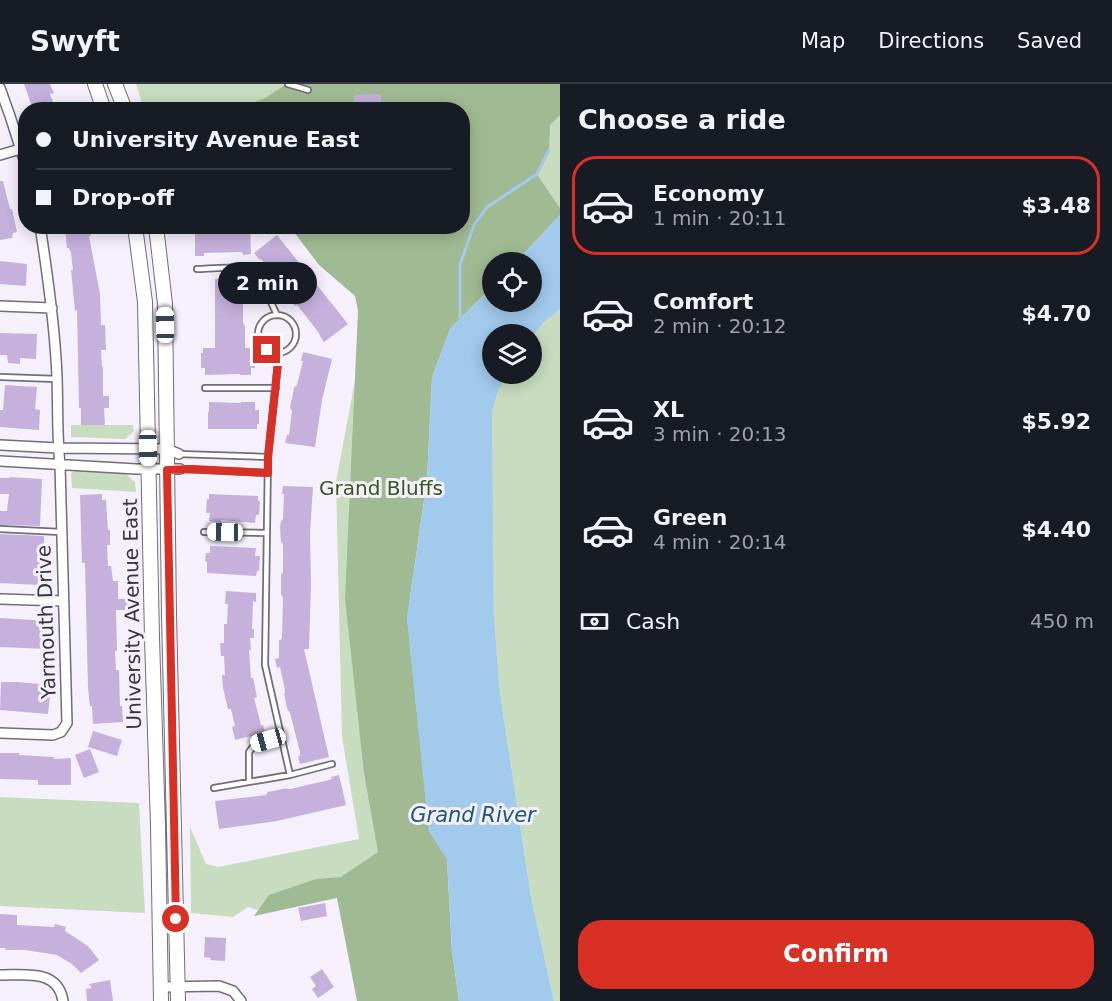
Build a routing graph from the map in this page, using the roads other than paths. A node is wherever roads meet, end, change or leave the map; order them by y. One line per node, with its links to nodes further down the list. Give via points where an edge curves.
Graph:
1 (95, 84): 6 (main road)
2 (116, 84): 7 (main road)
3 (288, 84): 5 (lane)
4 (0, 88): 8 (street)
5 (308, 90)
6 (101, 102)
7 (122, 102)
8 (18, 143)
9 (18, 150): 10 (street)
10 (0, 155)
11 (41, 234): 16 (street, Yarmouth Drive)
12 (136, 234): 25 (main road, University Avenue East, via 145,302)
13 (157, 234): 26 (main road, University Avenue East)
14 (197, 269): 17 (lane, via 246,268 253,272)
15 (0, 306): 16 (street)
16 (52, 308): 20 (street, Yarmouth Drive)
17 (277, 315): 18 (lane, via 288,318 297,332 290,348); 18 (lane, via 261,323 258,335 267,350)
18 (279, 353): 22 (lane)
19 (0, 376): 20 (lane)
20 (57, 379): 24 (street, Yarmouth Drive)
21 (206, 388): 22 (lane)
22 (276, 388): 27 (lane)
23 (0, 445): 24 (street)
24 (58, 448): 25 (street); 29 (street, Yarmouth Drive)
25 (148, 448): 26 (street); 30 (main road, University Avenue East)
26 (173, 451): 27 (lane); 31 (main road, University Avenue East)
27 (268, 457): 32 (lane)
28 (0, 461): 29 (street)
29 (60, 465): 30 (street); 34 (street, Yarmouth Drive)
30 (148, 470): 31 (street); 47 (main road, University Avenue East)
31 (173, 470): 32 (lane); 46 (main road, University Avenue East)
32 (268, 473): 36 (lane)
33 (0, 529): 34 (lane)
34 (61, 532): 38 (street, Yarmouth Drive)
35 (204, 532): 36 (lane)
36 (267, 533): 40 (lane, via 265,665)
37 (0, 599): 38 (street)
38 (63, 601): 39 (street, Yarmouth Drive, via 67,723 53,735)
39 (0, 733)
40 (281, 736): 42 (lane); 43 (lane, via 256,743 249,753)
41 (332, 764): 42 (lane)
42 (290, 775): 43 (lane)
43 (249, 782): 44 (lane)
44 (214, 788)
45 (0, 975): 48 (street, via 50,979 61,990)
46 (177, 986): 47 (street); 50 (main road, University Avenue East); 51 (street, via 219,986 233,991)
47 (161, 987): 49 (main road, University Avenue East)
48 (63, 1001)
49 (161, 1001)
50 (178, 1001)
51 (241, 1001)

